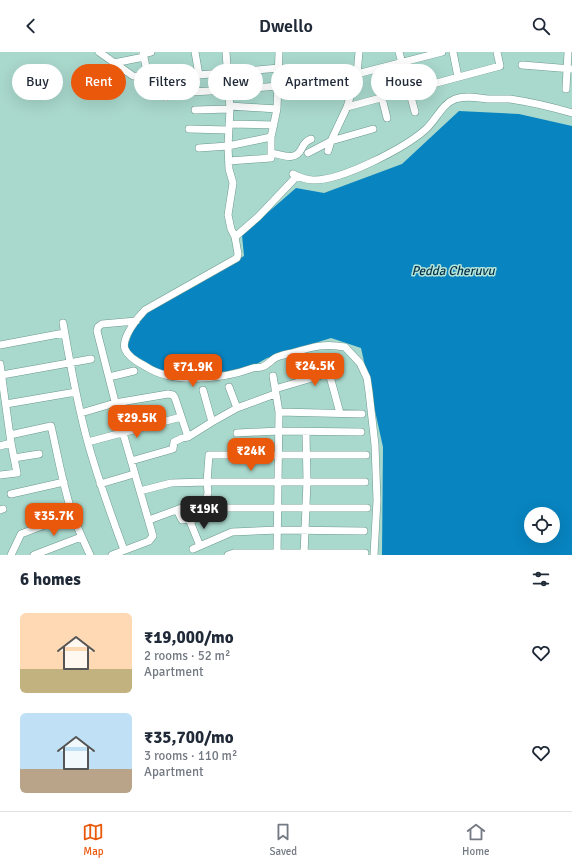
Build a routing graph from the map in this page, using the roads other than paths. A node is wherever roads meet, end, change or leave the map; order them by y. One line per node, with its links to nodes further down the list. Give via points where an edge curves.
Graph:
1 (99, 52): 14 (street)
2 (151, 52): 12 (street)
3 (195, 52): 16 (street)
4 (226, 52): 17 (street)
5 (279, 52): 18 (street)
6 (359, 52): 19 (street)
7 (399, 52): 13 (street)
8 (442, 52): 13 (street)
9 (453, 52): 24 (street)
10 (497, 52): 24 (street, via 500,66)
11 (568, 52): 21 (street)
12 (143, 54): 14 (street); 15 (street)
13 (402, 62): 22 (street)
14 (114, 63): 23 (street)
15 (145, 64)
16 (197, 64)
17 (227, 64)
18 (280, 64)
19 (358, 64)
20 (522, 65): 21 (street)
21 (569, 68): 26 (street)
22 (363, 72)
23 (134, 76)
24 (458, 77): 25 (street)
25 (437, 83)
26 (566, 89)
27 (230, 100): 33 (street)
28 (277, 100): 35 (street)
29 (348, 100): 34 (street)
30 (374, 100): 34 (street)
31 (382, 100): 39 (street)
32 (412, 100): 37 (street)
33 (230, 107): 35 (street); 36 (street); 41 (street)
34 (346, 107): 46 (street)
35 (277, 109): 40 (street)
36 (195, 110)
37 (415, 112)
38 (572, 113): 53 (street, via 509,99 457,99 444,107 419,135 373,162 328,178 314,180 295,175 258,217)
39 (387, 118)
40 (274, 125): 41 (street); 44 (street)
41 (228, 127): 42 (street); 47 (street)
42 (189, 129)
43 (373, 129): 46 (street)
44 (270, 137): 47 (street); 50 (street)
45 (310, 139): 50 (street, via 296,156)
46 (331, 140): 49 (street); 51 (street)
47 (228, 146): 48 (street); 52 (street)
48 (199, 148)
49 (328, 151)
50 (271, 153): 52 (street, via 271,158)
51 (308, 153)
52 (229, 161): 53 (street, via 233,184 228,215)
53 (235, 237): 54 (street, via 237,258 145,310)
54 (136, 321): 64 (street, via 102,324 98,327); 125 (street, via 125,339 126,352 148,368 169,377 197,378 239,373 263,367 277,356 321,345 345,347 354,355 366,378 375,445 377,500)
55 (63, 323): 56 (street)
56 (64, 333): 57 (street); 59 (street)
57 (0, 345)
58 (91, 359): 59 (street)
59 (70, 363): 62 (street); 67 (street)
60 (0, 365): 62 (street)
61 (134, 371): 64 (street)
62 (2, 375): 69 (street)
63 (273, 376): 68 (street)
64 (109, 377): 71 (street)
65 (229, 387): 72 (street)
66 (203, 390): 78 (street)
67 (76, 392): 70 (street); 74 (street)
68 (275, 392): 72 (street); 73 (street); 75 (street, via 329,373)
69 (2, 393): 70 (street)
70 (6, 404): 84 (street)
71 (115, 404): 74 (street); 77 (street, via 168,394 175,398); 82 (street)
72 (237, 408): 78 (street)
73 (279, 412): 75 (street); 79 (street)
74 (81, 413): 86 (street)
75 (340, 413): 76 (street)
76 (362, 414)
77 (181, 417): 82 (street); 85 (street)
78 (212, 422): 85 (street)
79 (279, 431): 80 (street); 83 (street); 90 (street)
80 (306, 432): 81 (street); 91 (street)
81 (361, 432)
82 (123, 433): 86 (street); 94 (street)
83 (237, 433)
84 (10, 435): 87 (street); 99 (street, via 51,426)
85 (188, 437): 94 (street, via 174,442 173,449)
86 (88, 442): 102 (street)
87 (11, 443): 88 (street); 93 (street)
88 (0, 446)
89 (39, 454): 93 (street)
90 (278, 454): 91 (street); 97 (street); 100 (street, via 208,455)
91 (306, 454): 92 (street); 98 (street)
92 (366, 455)
93 (14, 458): 96 (street, via 17,473)
94 (131, 462): 95 (street)
95 (134, 474): 102 (street); 103 (street)
96 (0, 475)
97 (278, 481): 98 (street); 100 (street); 107 (street)
98 (307, 481): 101 (street); 105 (street)
99 (64, 482): 104 (street); 109 (street)
100 (207, 482): 103 (street, via 172,483); 108 (street, via 206,499)
101 (365, 482)
102 (100, 484): 116 (street)
103 (140, 491): 110 (street)
104 (11, 494)
105 (306, 508): 106 (street); 107 (street); 113 (street)
106 (367, 508)
107 (278, 509): 111 (street, via 220,508); 112 (street)
108 (177, 510): 110 (street); 111 (street, via 182,520)
109 (73, 514): 115 (street); 120 (street, via 21,534)
110 (149, 520): 116 (street, via 152,538)
111 (190, 521): 112 (street, via 197,548 232,532)
112 (278, 530): 113 (street); 118 (street)
113 (305, 531): 114 (street); 119 (street)
114 (364, 531)
115 (81, 537): 121 (street); 122 (street)
116 (124, 550): 123 (street)
117 (365, 553): 119 (street)
118 (277, 554): 119 (street); 124 (street)
119 (304, 554)
120 (11, 555)
121 (34, 555)
122 (90, 555)
123 (112, 555)
124 (228, 555)
125 (374, 555)

